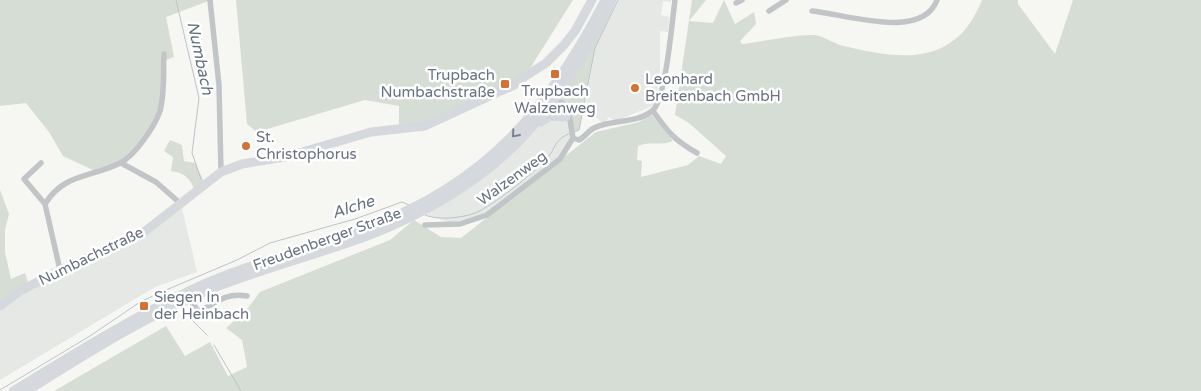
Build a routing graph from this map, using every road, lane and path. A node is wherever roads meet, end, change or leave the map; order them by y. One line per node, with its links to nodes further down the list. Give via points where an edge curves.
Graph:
1 (210, 0): 19 (street, via 219,86)
2 (592, 0): 19 (main road, Numbachstraße, via 575,30 546,63 525,78 450,116 425,126 371,132)
3 (605, 0): 11 (main road, Freudenberger Straße)
4 (612, 0): 11 (main road, Freudenberger Straße, via 590,45)
5 (675, 0): 12 (street, via 664,80 660,99)
6 (786, 0): 8 (street)
7 (937, 0): 9 (street, via 928,15 912,22 894,23)
8 (769, 11)
9 (812, 11)
10 (164, 54): 18 (street, via 159,112 140,145)
11 (550, 99): 13 (street); 14 (main road, Freudenberger Straße); 22 (main road, Freudenberger Straße, one-way to 22, via 470,174)
12 (653, 111): 15 (street, Walzenweg, via 593,128 579,140); 16 (street, via 677,142)
13 (568, 118): 14 (main road, via 550,116); 15 (street)
14 (532, 130): 22 (main road, Freudenberger Straße, via 474,180)
15 (573, 138): 23 (street, Walzenweg, via 560,158 488,214 460,224)
16 (697, 153)
17 (41, 163): 20 (street, via 24,179)
18 (122, 163): 20 (street, via 61,184); 21 (street, via 153,180)
19 (221, 172): 21 (main road, Numbachstraße)
20 (45, 204): 24 (street)
21 (181, 204): 24 (main road, Numbachstraße, via 135,237)
22 (417, 210): 26 (main road, Freudenberger Straße, via 369,235); 28 (main road, Freudenberger Straße, via 212,281 148,312)
23 (426, 225)
24 (60, 270): 27 (main road, Numbachstraße, via 20,291)
25 (247, 296): 26 (street, via 235,294 223,298 199,312)
26 (189, 299): 29 (main road, Freudenberger Straße, via 113,339)
27 (0, 306)
28 (13, 391)
29 (27, 391)

